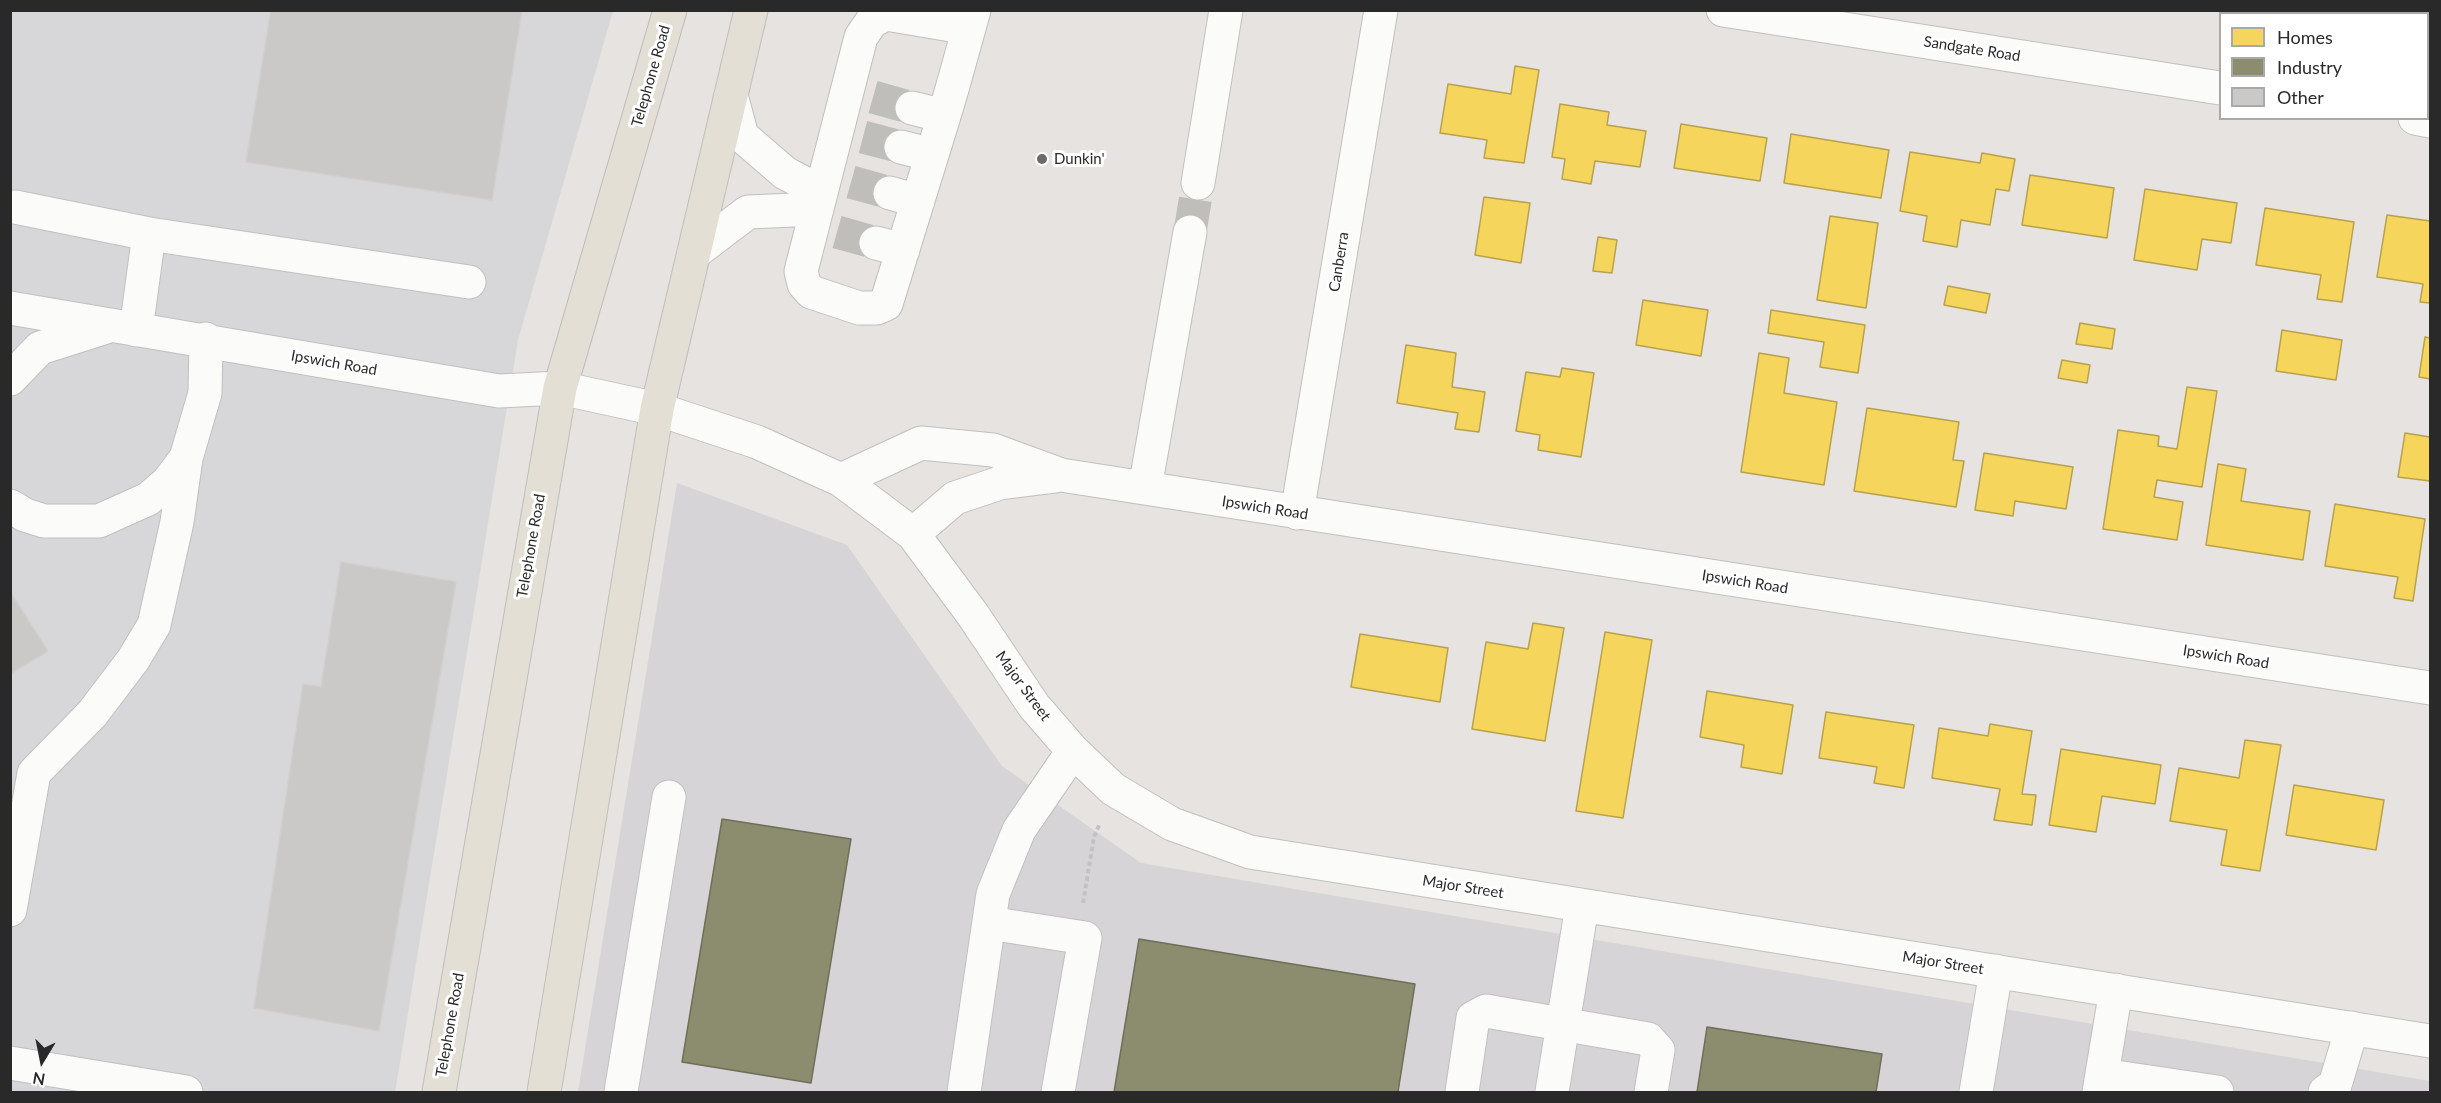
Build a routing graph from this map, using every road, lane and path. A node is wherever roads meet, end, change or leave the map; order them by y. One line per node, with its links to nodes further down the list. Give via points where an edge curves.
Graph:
1 (670, 10): 24 (main road, Telephone Road)
2 (751, 10): 8 (main road)
3 (1226, 10): 13 (street)
4 (1381, 10): 31 (street, Canberra)
5 (1723, 10): 7 (street, Sandgate Road)
6 (972, 19): 10 (street); 14 (street, via 886,14 872,21 861,37 860,93)
7 (2219, 88)
8 (731, 95): 14 (street, via 742,136); 18 (main road)
9 (912, 108): 10 (street)
10 (944, 116): 12 (street)
11 (901, 147): 12 (street)
12 (932, 155): 14 (street, via 904,197 890,247 886,304 859,308 811,292 804,284 801,271)
13 (1198, 183)
14 (827, 202): 18 (street, via 748,212)
15 (15, 207): 17 (street)
16 (1190, 232): 29 (street)
17 (149, 234): 19 (street); 21 (street)
18 (693, 254): 25 (main road)
19 (469, 282)
20 (10, 308): 21 (street, Ipswich Road)
21 (124, 327): 22 (street, Ipswich Road); 23 (street, via 40,348)
22 (206, 339): 24 (street, Ipswich Road, via 499,391); 26 (street, via 204,393)
23 (10, 379)
24 (560, 388): 25 (street, Ipswich Road); 50 (main road, Telephone Road)
25 (657, 409): 28 (street, Major Street, via 757,441); 51 (main road)
26 (186, 458): 30 (street, via 168,482 148,499 99,521 44,521); 38 (street, via 177,522 154,625 92,714 34,773)
27 (1061, 475): 28 (street, Ipswich Road, via 993,450 921,443); 29 (street, Ipswich Road); 32 (street, Ipswich Road, via 1000,483 955,498)
28 (842, 480): 32 (street, Major Street)
29 (1145, 488): 31 (street, Ipswich Road)
30 (10, 506)
31 (1298, 513): 33 (street, Ipswich Road)
32 (913, 534): 34 (street, Major Street, via 1034,706)
33 (2430, 688)
34 (1073, 751): 35 (street, Major Street); 39 (street, via 1020,830 993,894)
35 (1113, 789): 37 (street, Major Street, via 1172,824 1250,852); 40 (path, via 1094,837)
36 (669, 797): 48 (street)
37 (1582, 906): 41 (street, Major Street); 43 (street)
38 (10, 910)
39 (989, 923): 40 (street); 52 (street)
40 (1078, 937): 53 (street, via 1085,938)
41 (1995, 971): 42 (street, Major Street); 57 (street)
42 (2116, 990): 44 (street, Major Street); 47 (street)
43 (1563, 1023): 54 (street, via 1486,1011 1473,1018); 55 (street); 56 (street, via 1648,1038 1658,1050)
44 (2352, 1028): 45 (street, Major Street); 59 (street, via 2336,1085)
45 (2430, 1041)
46 (10, 1063): 49 (street)
47 (2100, 1084): 58 (street)
48 (629, 1091)
49 (186, 1092)
50 (439, 1092)
51 (546, 1092)
52 (964, 1092)
53 (1058, 1092)
54 (1462, 1092)
55 (1552, 1092)
56 (1651, 1092)
57 (1976, 1092)
58 (2217, 1092)
59 (2325, 1092)

